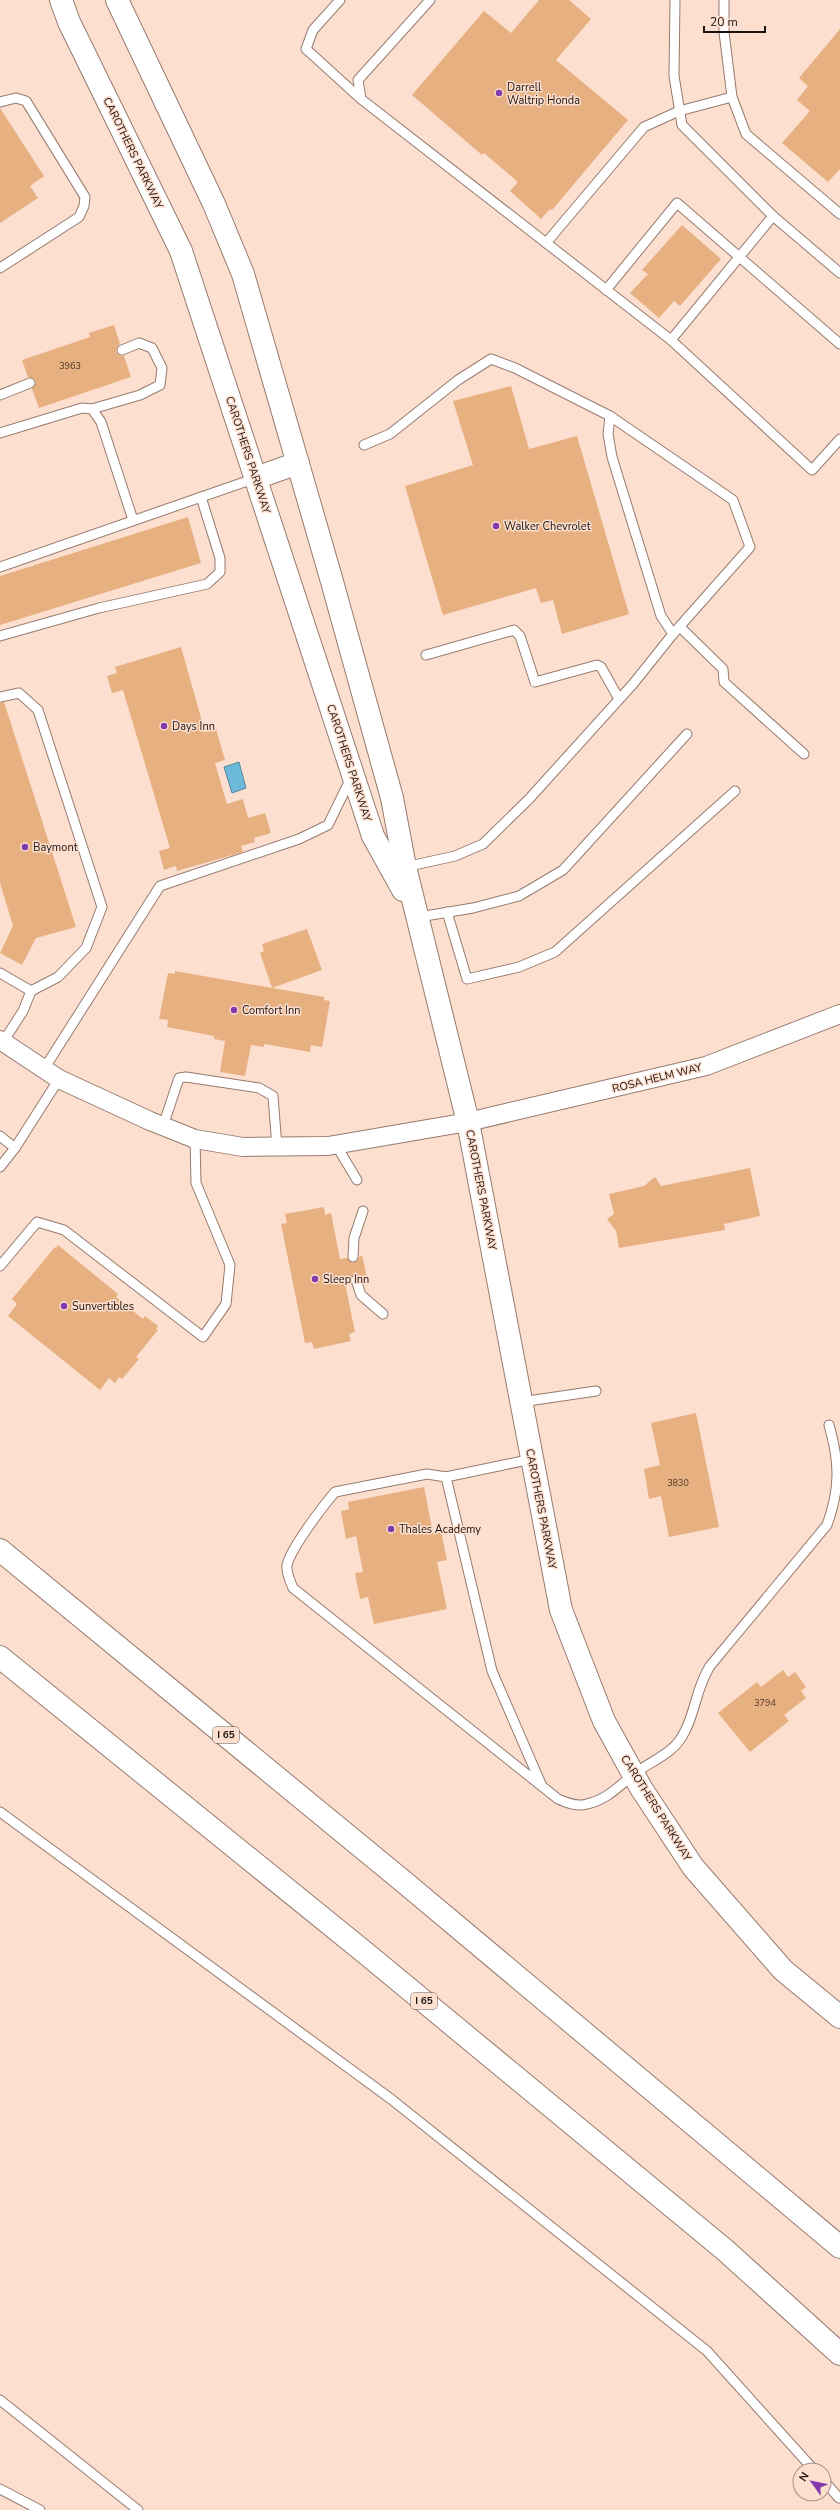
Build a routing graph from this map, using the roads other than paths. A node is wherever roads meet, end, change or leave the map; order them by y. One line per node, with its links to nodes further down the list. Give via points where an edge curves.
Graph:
1 (61, 0): 29 (main road, CAROTHERS PARKWAY, via 69,22 181,251)
2 (117, 0): 28 (main road, CAROTHERS PARKWAY, via 214,204 243,274)
3 (340, 0): 8 (lane, via 313,30 306,49)
4 (430, 0): 8 (lane, via 358,80)
5 (675, 0): 10 (lane, via 674,76)
6 (724, 0): 7 (lane, via 724,32)
7 (732, 97): 10 (lane); 11 (lane, via 746,134)
8 (361, 99): 13 (lane)
9 (0, 102): 15 (lane, via 16,98 26,101 85,197 79,217)
10 (680, 111): 12 (lane, via 682,125); 13 (lane, via 644,127)
11 (840, 214)
12 (773, 216): 14 (lane); 16 (lane)
13 (546, 243): 17 (lane)
14 (740, 257): 17 (lane, via 678,203); 18 (lane); 19 (lane)
15 (0, 268)
16 (840, 273)
17 (606, 290): 18 (lane)
18 (671, 340): 26 (lane, via 812,470)
19 (840, 344)
20 (122, 350): 23 (lane, via 139,343 152,348 162,368 160,385 140,395)
21 (30, 383): 22 (lane)
22 (0, 395)
23 (92, 409): 25 (lane, via 82,408); 31 (lane, via 101,422)
24 (610, 416): 27 (lane, via 515,368 491,359 458,380 390,434); 33 (lane, via 733,500 750,547); 34 (lane, via 608,434 612,457 661,616)
25 (0, 433)
26 (840, 439)
27 (364, 445)
28 (298, 463): 29 (main road); 43 (main road, CAROTHERS PARKWAY, via 392,798)
29 (256, 478): 30 (lane); 41 (main road, CAROTHERS PARKWAY)
30 (201, 497): 31 (lane); 35 (lane, via 220,558 220,572 207,584 99,608)
31 (133, 520): 32 (lane)
32 (0, 567)
33 (680, 627): 34 (lane); 40 (lane, via 723,669 724,682)
34 (673, 634): 38 (lane)
35 (0, 636)
36 (426, 655): 38 (lane, via 514,630 520,636 534,682 597,665)
37 (0, 697): 47 (lane, via 19,693 38,710 102,907 86,948 58,977)
38 (619, 699): 43 (lane, via 529,799 483,844 455,856)
39 (687, 734): 44 (lane, via 563,870 519,896)
40 (804, 754)
41 (353, 775): 45 (main road, CAROTHERS PARKWAY, via 373,836); 50 (lane, via 328,825 299,839 160,886)
42 (735, 791): 44 (lane, via 555,952 526,964 467,979)
43 (405, 867): 45 (main road, CAROTHERS PARKWAY)
44 (447, 912): 45 (lane)
45 (419, 917): 52 (main road, CAROTHERS PARKWAY)
46 (0, 973): 47 (lane)
47 (31, 991): 49 (lane, via 23,1011)
48 (840, 1014): 52 (street, ROSA HELM WAY, via 706,1066)
49 (2, 1041): 50 (street, ROSA HELM WAY)
50 (44, 1069): 51 (street, ROSA HELM WAY)
51 (59, 1079): 53 (street, ROSA HELM WAY); 58 (lane)
52 (468, 1122): 56 (street, ROSA HELM WAY); 67 (main road, CAROTHERS PARKWAY)
53 (163, 1126): 55 (street, ROSA HELM WAY); 57 (lane, via 179,1078 259,1088 273,1096)
54 (0, 1136): 58 (lane)
55 (195, 1139): 57 (street, ROSA HELM WAY, via 243,1147); 63 (lane, via 196,1183 230,1265 226,1304 203,1337 64,1230 37,1222)
56 (336, 1144): 57 (street, ROSA HELM WAY); 60 (lane)
57 (276, 1147)
58 (15, 1148): 59 (lane)
59 (0, 1167)
60 (357, 1180)
61 (363, 1211): 62 (lane, via 354,1238)
62 (353, 1257)
63 (0, 1266)
64 (356, 1280): 65 (lane, via 361,1294)
65 (383, 1314)
66 (596, 1391): 67 (lane)
67 (521, 1402): 69 (main road, CAROTHERS PARKWAY)
68 (829, 1425): 73 (lane, via 835,1442 840,1479 837,1505 827,1525 710,1666 700,1681 686,1731 675,1747 661,1759)
69 (532, 1459): 70 (lane); 73 (main road, CAROTHERS PARKWAY, via 560,1610 604,1721)
70 (446, 1477): 74 (lane, via 492,1670); 74 (lane, via 427,1474 335,1492 313,1519 287,1564 287,1575 293,1588)
71 (0, 1550): 77 (main road, I 65, via 404,1882)
72 (0, 1657): 78 (main road, I 65, via 363,1950 730,2254)
73 (633, 1774): 74 (lane, via 622,1786 586,1805 571,1804 558,1799); 76 (main road, CAROTHERS PARKWAY, via 693,1867 747,1931 783,1970)
74 (542, 1786)
75 (0, 1812): 80 (lane, via 391,2099 707,2351)
76 (840, 2017)
77 (840, 2247)
78 (840, 2354)
79 (0, 2400): 85 (lane)
80 (807, 2462)
81 (0, 2488): 84 (lane)
82 (832, 2490): 83 (lane)
83 (839, 2498)
84 (40, 2510)
85 (138, 2510)

